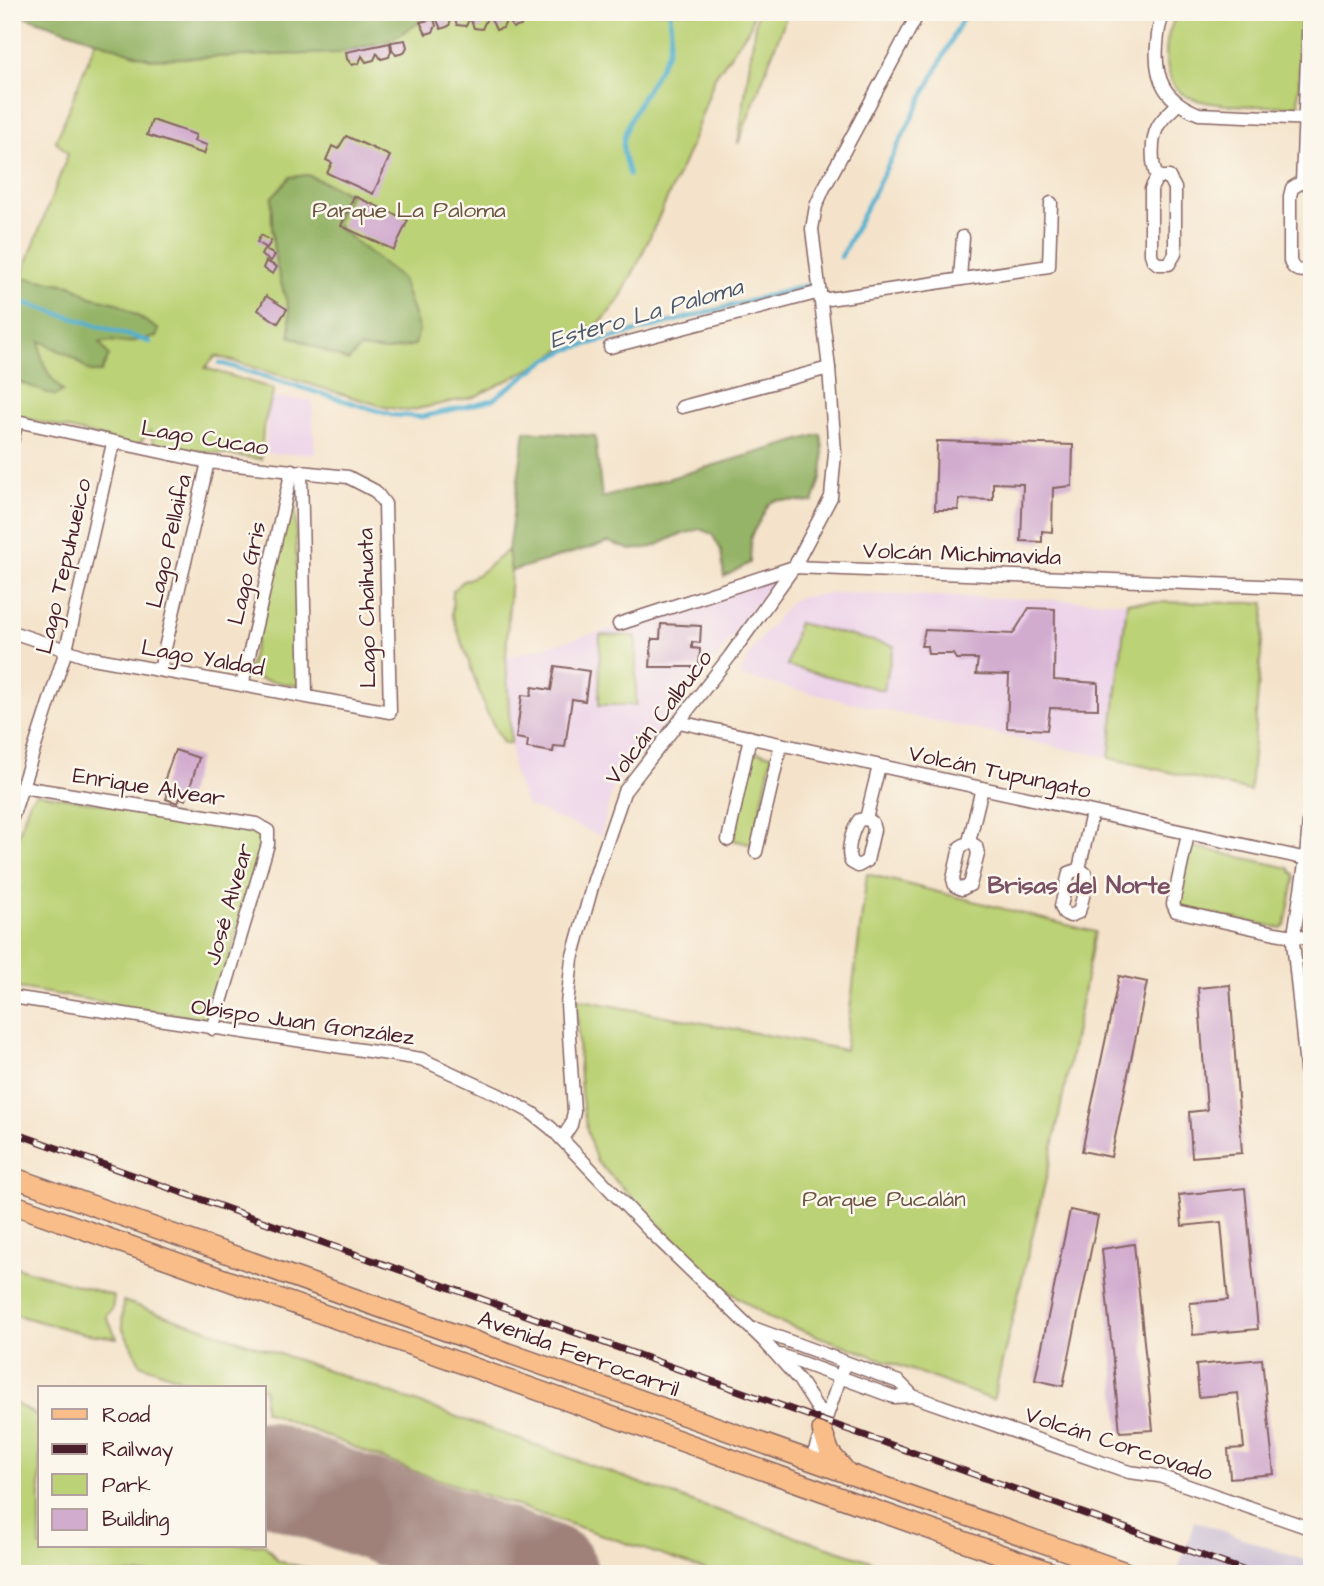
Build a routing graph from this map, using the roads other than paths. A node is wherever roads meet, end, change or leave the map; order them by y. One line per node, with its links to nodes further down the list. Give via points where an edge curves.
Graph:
1 (919, 12): 12 (street, Volcán Calbuco, via 816,206 813,234)
2 (1165, 12): 4 (street, via 1158,29 1158,72)
3 (1310, 12): 5 (street)
4 (1178, 104): 5 (street, via 1199,114); 6 (street, via 1155,134)
5 (1308, 119): 7 (street)
6 (1157, 177): 6 (street, via 1151,189 1151,254 1163,265 1175,254 1175,188 1169,177)
7 (1307, 185): 10 (street, via 1292,188 1290,196 1290,261 1296,270)
8 (1051, 203): 11 (street, via 1049,266)
9 (962, 237): 11 (street)
10 (1312, 265)
11 (960, 279): 12 (street)
12 (821, 296): 13 (street); 14 (street, Volcán Calbuco)
13 (610, 347)
14 (829, 368): 15 (street); 22 (street, Volcán Calbuco, via 833,487 824,514)
15 (682, 407)
16 (15, 421): 17 (street); 18 (street, Lago Cucao)
17 (12, 442)
18 (113, 443): 19 (street, Lago Cucao); 26 (street, Lago Tepuhueico)
19 (208, 462): 20 (street, Lago Cucao); 27 (street, Lago Pellaifa)
20 (296, 471): 21 (street, Lago Cucao, via 348,477 375,491); 28 (street, Lago Gris); 29 (street)
21 (385, 504): 30 (street, Lago Chaihuata)
22 (794, 568): 23 (street, Volcán Michimavida); 24 (street, Volcán Michimavida); 31 (street, Volcán Calbuco)
23 (1312, 588)
24 (619, 624)
25 (12, 632): 26 (street, Lago Yaldad)
26 (66, 650): 27 (street, Lago Yaldad); 36 (street, Lago Tepuhueico)
27 (160, 670): 28 (street, Lago Yaldad)
28 (242, 685): 29 (street, Lago Yaldad)
29 (306, 696): 30 (street, Lago Yaldad)
30 (390, 712)
31 (679, 722): 32 (street, Volcán Tupungato); 54 (street, Volcán Calbuco, via 624,792 578,937 568,1004 574,1112)
32 (750, 737): 33 (street, Volcán Tupungato); 43 (street)
33 (780, 744): 34 (street, Volcán Tupungato); 45 (street)
34 (878, 766): 37 (street, Volcán Tupungato); 40 (street)
35 (1312, 785): 46 (street)
36 (22, 787): 39 (street, Lago Tepuhueico); 41 (street, Enrique Alvear, via 256,824)
37 (982, 788): 38 (street, Volcán Tupungato); 44 (street)
38 (1092, 813): 42 (street, Volcán Tupungato); 47 (street)
39 (12, 818)
40 (866, 818)
41 (268, 831): 51 (street, José Alvear)
42 (1188, 834): 46 (street, Volcán Tupungato); 48 (street, via 1173,904 1176,911)
43 (727, 840)
44 (970, 842)
45 (756, 852)
46 (1309, 859): 48 (street)
47 (1079, 869)
48 (1293, 939): 49 (street); 52 (street)
49 (1312, 939)
50 (12, 997): 51 (street, Obispo Juan González)
51 (213, 1029): 54 (street, Obispo Juan González, via 429,1062 532,1113)
52 (1310, 1084): 53 (street)
53 (1312, 1126)
54 (562, 1139): 57 (street, Obispo Juan González)
55 (12, 1177): 63 (main road, Avenida Ferrocarril)
56 (12, 1204): 65 (main road)
57 (744, 1322): 58 (street, Obispo Juan González); 59 (street, Obispo Juan González)
58 (774, 1352): 60 (street, Obispo Juan González); 62 (street, Obispo Juan González, via 799,1380)
59 (846, 1363): 60 (street); 61 (street, Volcán Corcovado, via 899,1382)
60 (840, 1377): 61 (street, Volcán Corcovado, via 894,1397); 62 (street)
61 (913, 1396): 66 (street, Volcán Corcovado)
62 (823, 1425): 63 (street); 64 (main road, via 830,1453)
63 (811, 1462): 64 (main road, Avenida Ferrocarril); 65 (main road)
64 (849, 1475): 68 (main road, Avenida Ferrocarril)
65 (802, 1485): 67 (main road)
66 (1312, 1530)
67 (1056, 1574)
68 (1130, 1574)

